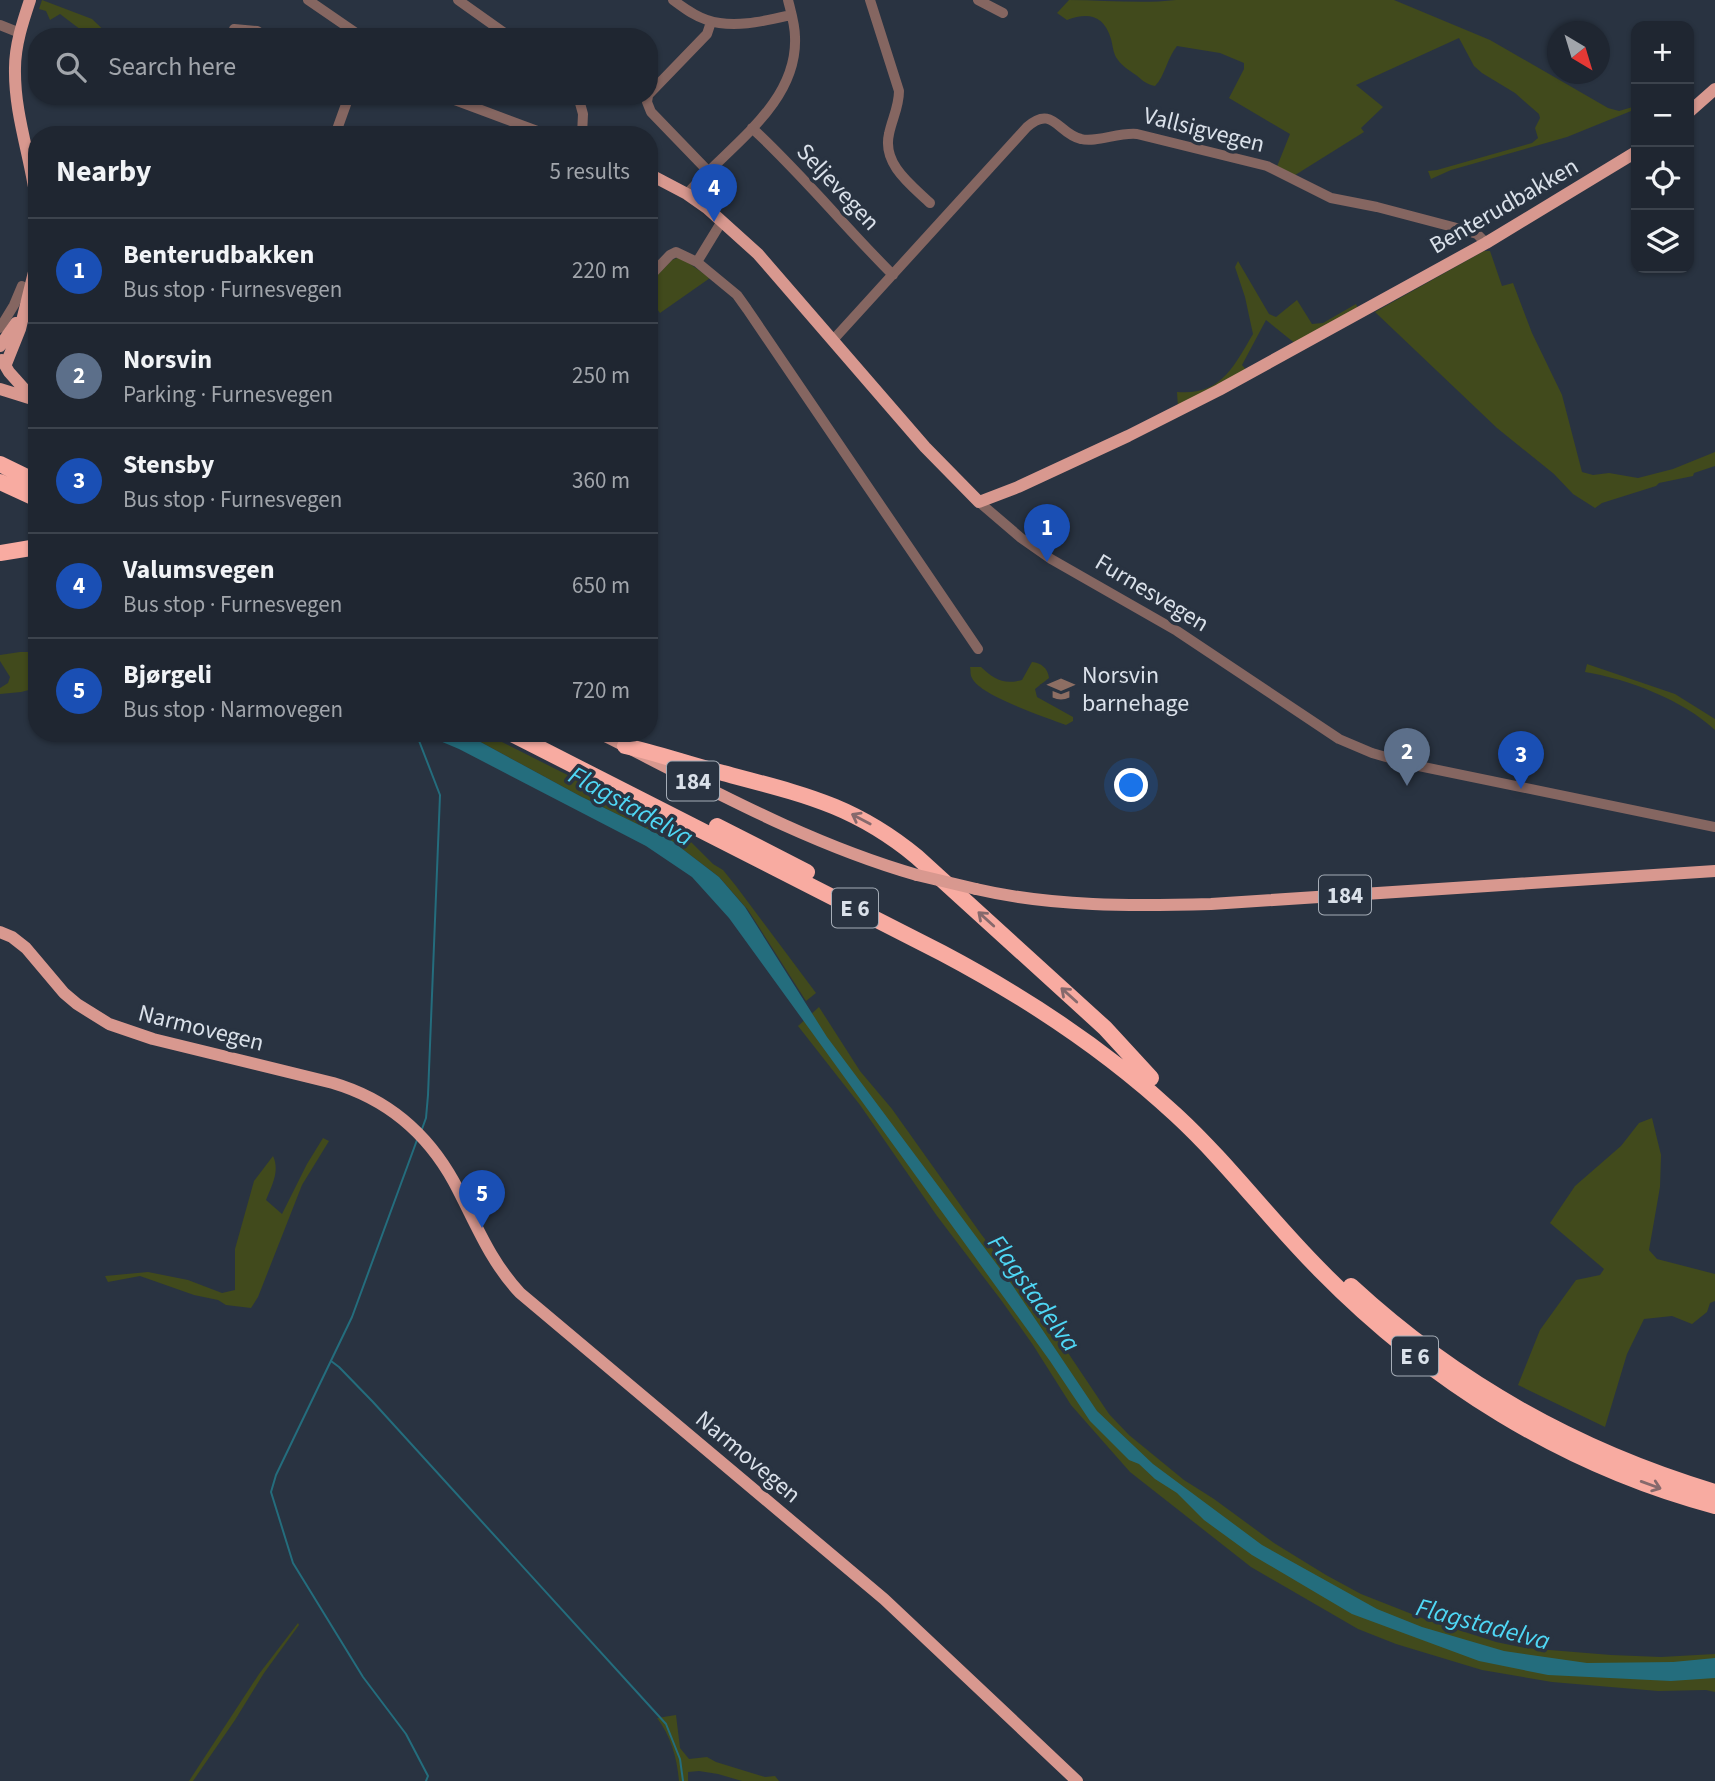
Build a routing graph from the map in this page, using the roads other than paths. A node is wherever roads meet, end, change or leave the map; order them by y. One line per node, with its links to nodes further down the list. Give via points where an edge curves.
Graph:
1 (30, 0): 14 (main road)
2 (308, 0): 12 (street)
3 (458, 0): 13 (street)
4 (673, 0): 10 (street)
5 (788, 0): 9 (street)
6 (870, 0): 31 (street, via 899,91 889,155 899,173)
7 (978, 0): 8 (street)
8 (1003, 13)
9 (791, 15): 10 (street, via 753,22); 25 (street, via 795,36 788,76 778,98)
10 (711, 22): 15 (street, via 706,34)
11 (0, 25): 14 (street)
12 (349, 28)
13 (497, 28)
14 (20, 33): 27 (main road, via 15,67 17,102)
15 (658, 85)
16 (1715, 89): 21 (main road)
17 (346, 105): 22 (street)
18 (468, 105): 23 (street)
19 (580, 105): 24 (street)
20 (648, 105): 28 (street)
21 (1694, 108)
22 (338, 126)
23 (524, 126)
24 (582, 126)
25 (752, 128): 28 (street); 36 (street, Seljevegen)
26 (1631, 155): 33 (main road, Benterudbakken)
27 (28, 160)
28 (707, 170): 30 (street)
29 (658, 179): 30 (main road, Furnesvegen)
30 (687, 194): 32 (main road, Furnesvegen)
31 (930, 203)
32 (722, 221): 34 (street); 41 (main road, Furnesvegen, via 758,254)
33 (1486, 243): 36 (street, Vallsigvegen, via 1476,234 1453,227 1331,198 1267,166 1137,134 1082,140 1045,118 1027,127); 51 (main road, Benterudbakken, via 1219,390)
34 (697, 262): 35 (street, via 676,252); 54 (street, via 737,295)
35 (658, 268)
36 (893, 275): 41 (street, Vallsigvegen)
37 (22, 286): 40 (street)
38 (28, 295): 39 (main road)
39 (24, 311): 42 (main road); 43 (main road)
40 (0, 328)
41 (833, 340): 51 (main road, Furnesvegen)
42 (0, 346)
43 (5, 365): 44 (main road, via 7,382); 45 (main road)
44 (0, 388): 46 (main road)
45 (28, 393)
46 (28, 398)
47 (0, 464): 48 (highway)
48 (28, 478)
49 (0, 482): 50 (highway)
50 (28, 495)
51 (978, 502): 59 (street, Furnesvegen, via 1051,559 1177,631 1357,748 1414,765)
52 (28, 548): 53 (highway)
53 (0, 553)
54 (978, 649)
55 (528, 742): 64 (highway, E 6, one-way to 64, via 942,953 1054,1017 1106,1054 1178,1117 1319,1270 1417,1358 1471,1396 1556,1445 1646,1484)
56 (552, 742): 62 (highway, E 6, via 996,969 1086,1027)
57 (617, 742): 58 (main road, 184)
58 (625, 746): 60 (main road, 184, bridge, via 874,863 1028,899 1139,906 1238,902); 62 (highway, E 6, one-way to 58, via 1105,1028 917,858 873,825 802,794)
59 (1715, 827)
60 (1715, 871)
61 (0, 932): 65 (main road, Narmovegen, via 26,948 77,1004 109,1024 352,1088 387,1106 425,1141 454,1183 494,1261 520,1293 884,1599)
62 (1151, 1079): 63 (highway, E 6, via 1217,1142 1327,1262 1424,1348 1504,1402 1561,1433 1641,1468)
63 (1715, 1492)
64 (1715, 1506)
65 (1077, 1781)

